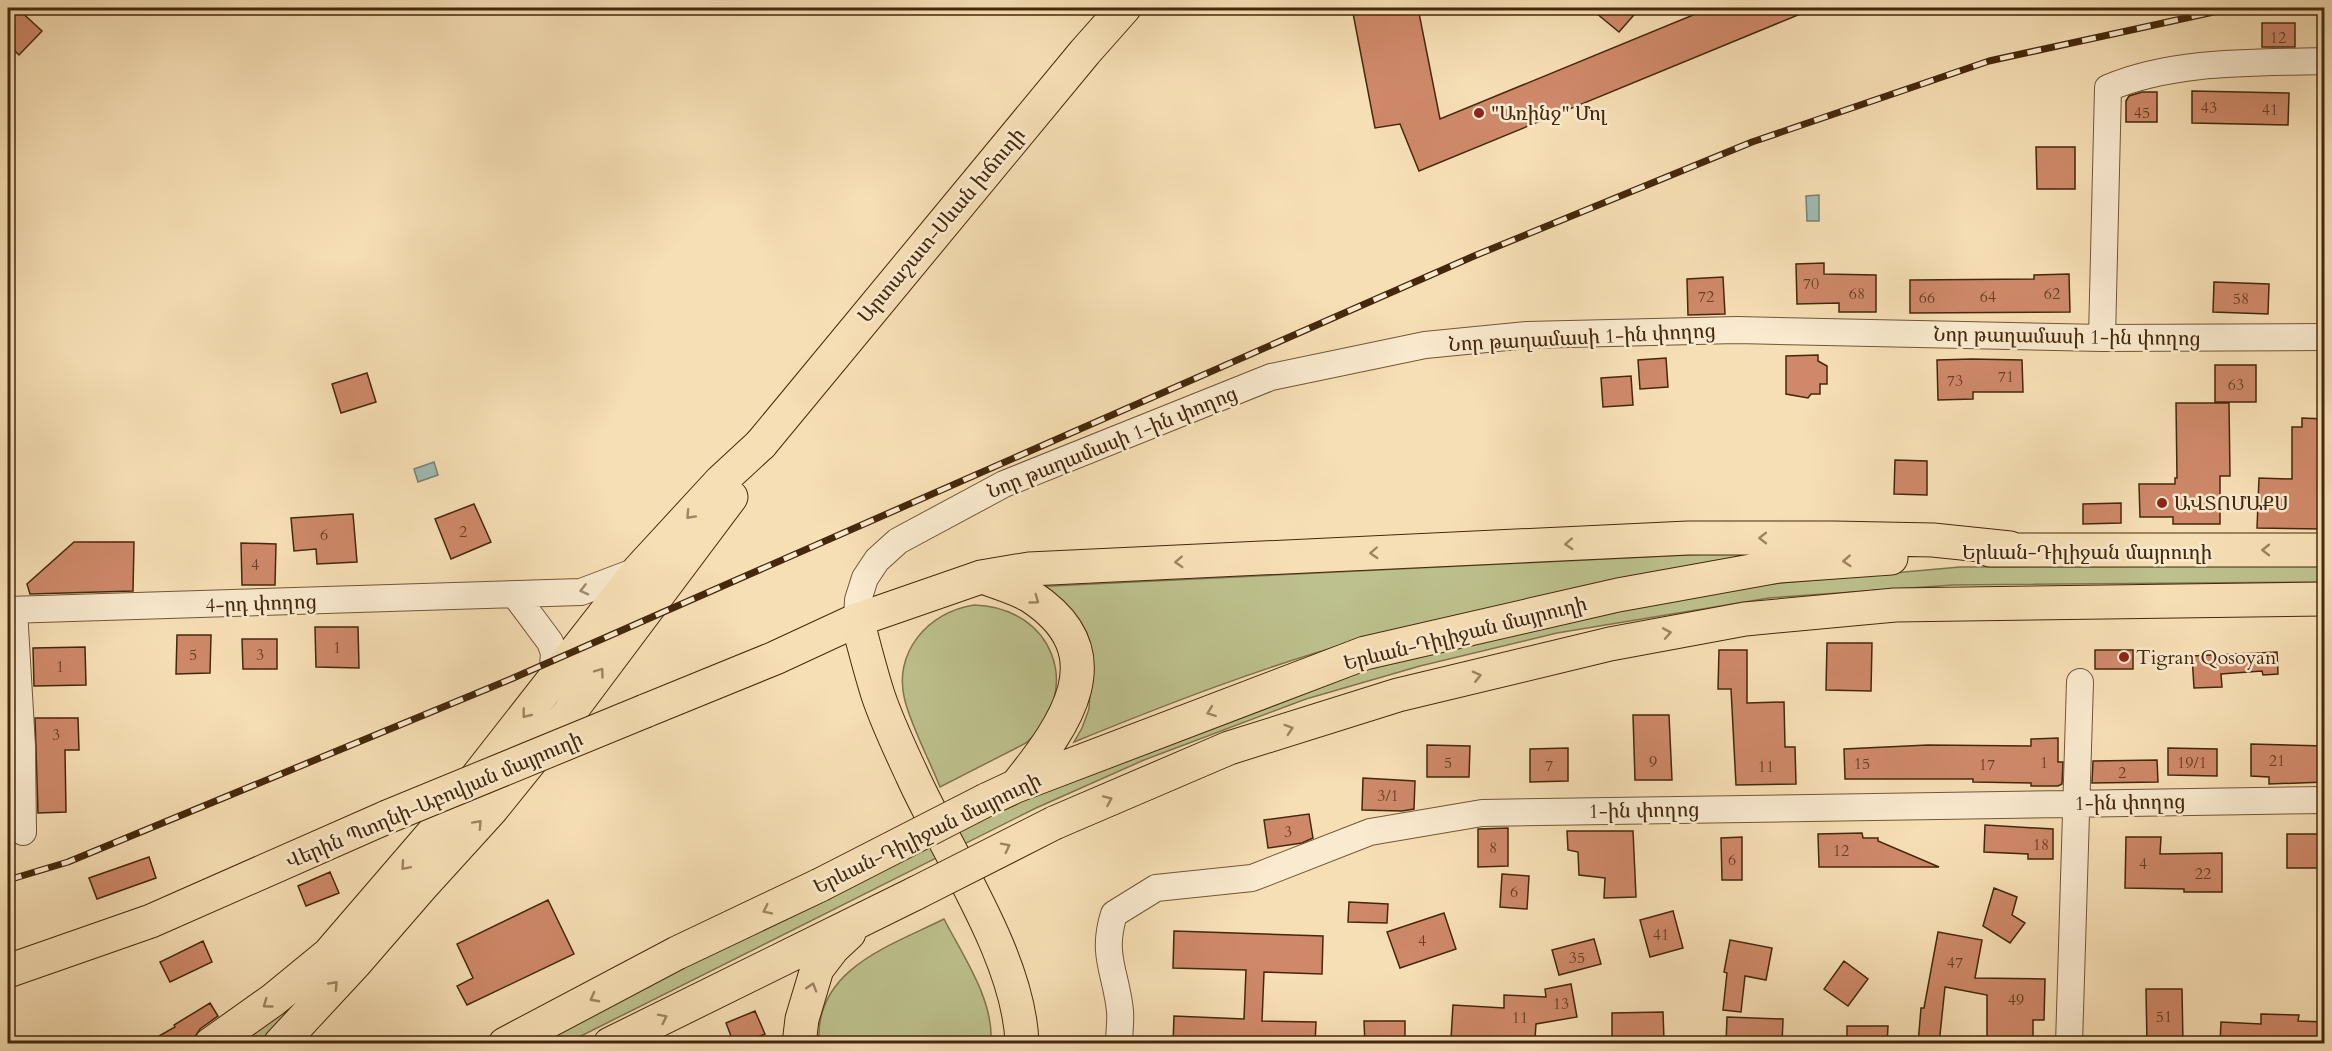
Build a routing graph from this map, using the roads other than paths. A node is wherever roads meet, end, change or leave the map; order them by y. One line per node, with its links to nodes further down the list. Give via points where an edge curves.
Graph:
1 (1124, 8): 5 (main road, Արտաշատ-Սևան խճուղի)
2 (2325, 61): 4 (street, via 2210,65 2133,77 2108,88)
3 (2325, 337): 4 (street, Նոր թաղամասի 1-ին փողոց)
4 (2102, 338): 13 (street, Նոր թաղամասի 1-ին փողոց, via 1737,330 1527,335 1425,345 1271,378 1004,484 898,541 877,560 865,578)
5 (761, 444): 8 (main road, one-way to 8); 24 (main road, one-way to 5, via 491,810 570,712 727,504)
6 (2010, 548): 7 (main road, Երևան-Դիլիջան մայրուղի, one-way to 6); 9 (main road, Վերին Պտղնի-Աբովյան մայրուղի, one-way to 9, via 1933,540 1688,538 1029,569); 16 (main road, Երևան-Դիլիջան մայրուղի, one-way to 16, via 1779,566 1618,595 1365,653)
7 (2325, 550)
8 (639, 570): 10 (street, 4-րդ փողոց, one-way to 10, via 581,592); 14 (main road)
9 (981, 577): 13 (main road, Վերին Պտղնի-Աբովյան մայրուղի); 16 (main road, one-way to 16, via 1029,595 1056,617 1074,645 1078,669 1073,699 1046,749)
10 (515, 594): 12 (street, 4-րդ փողոց); 14 (street, via 550,642 554,653)
11 (2325, 598): 20 (main road, one-way to 11, bridge, via 1054,823 1229,748 1398,695 1610,644 1745,619 1895,605)
12 (11, 610): 19 (street, via 22,746)
13 (856, 620): 21 (main road, Վերին Պտղնի-Աբովյան մայրուղի, bridge, via 775,658 387,817 151,921); 22 (main road, via 879,696 912,776 1007,970)
14 (552, 680): 23 (main road, one-way to 23, via 434,832 329,954)
15 (2080, 682): 18 (street)
16 (1016, 786): 25 (main road, Երևան-Դիլիջան մայրուղի, one-way to 25, bridge, via 677,953)
17 (2325, 800): 18 (street, 1-ին փողոց)
18 (2076, 802): 28 (street, 1-ին փողոց, via 1482,813 1370,832 1252,878 1156,888 1114,914 1107,954 1120,1010); 29 (street)
19 (23, 832)
20 (866, 917): 26 (main road, one-way to 20); 27 (main road, one-way to 20, via 802,1019 817,969)
21 (8, 971)
22 (1025, 1043)
23 (211, 1044)
24 (280, 1044)
25 (506, 1044)
26 (610, 1044)
27 (800, 1044)
28 (1119, 1044)
29 (2069, 1044)

